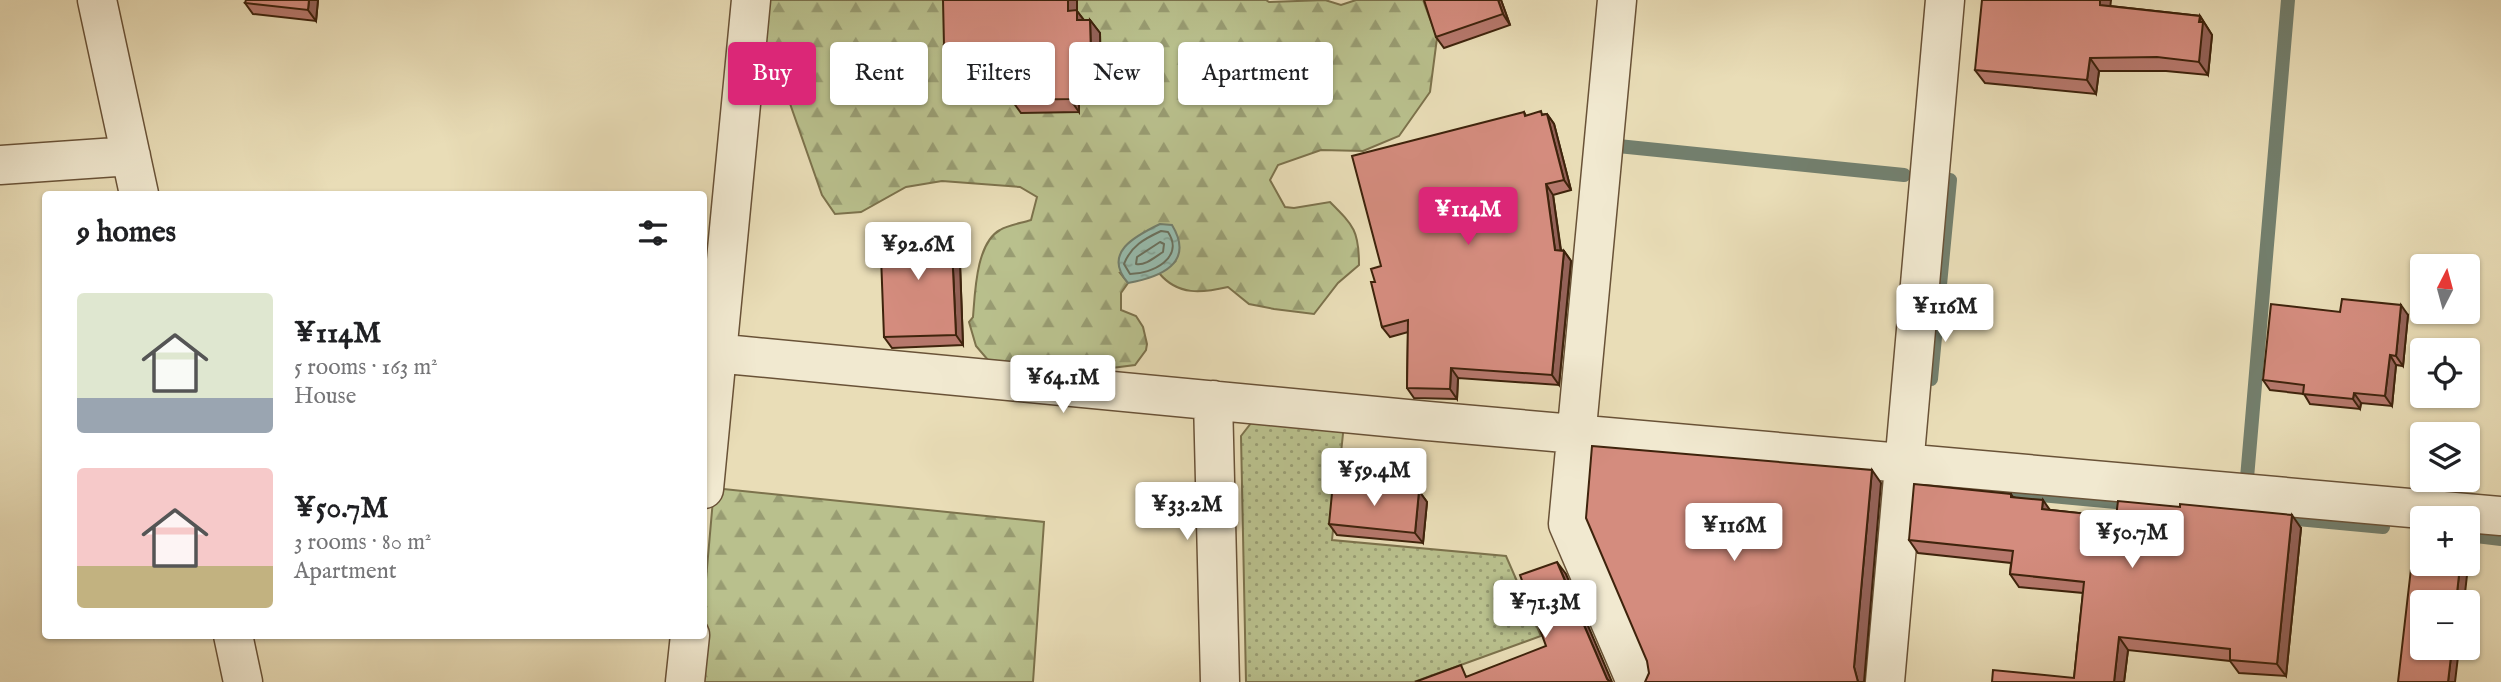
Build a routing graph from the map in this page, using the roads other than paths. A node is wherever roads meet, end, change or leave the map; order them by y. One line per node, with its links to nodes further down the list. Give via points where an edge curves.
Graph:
1 (97, 0): 5 (street)
2 (751, 0): 8 (street)
3 (1617, 0): 11 (street)
4 (1945, 0): 12 (street)
5 (131, 156): 6 (street); 7 (street)
6 (0, 165)
7 (138, 191)
8 (710, 353): 9 (street); 10 (street)
9 (1213, 400): 11 (street); 18 (street)
10 (707, 421)
11 (1578, 434): 12 (street); 19 (street, via 1568,524)
12 (1906, 462): 13 (street); 20 (street)
13 (2501, 516)
14 (234, 639): 16 (street)
15 (690, 639): 17 (street)
16 (243, 682)
17 (685, 682)
18 (1220, 682)
19 (1636, 682)
20 (1885, 682)

